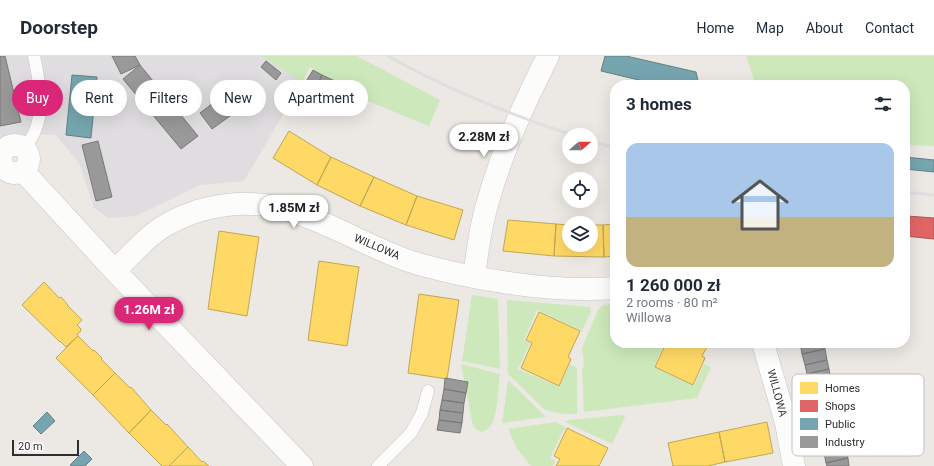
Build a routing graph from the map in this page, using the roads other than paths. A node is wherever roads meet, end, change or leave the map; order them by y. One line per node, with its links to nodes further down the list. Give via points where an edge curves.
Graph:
1 (34, 56): 3 (lane, via 40,89 40,116 32,139)
2 (548, 56): 5 (street, via 498,169 486,206)
3 (25, 148): 4 (street, via 18,145 5,148 0,158 1,165 16,174 23,171)
4 (115, 271): 5 (street, WILLOWA, via 148,238 162,228 193,213 221,205 249,203 297,212 408,261); 11 (street)
5 (474, 277): 6 (street, WILLOWA, via 545,288)
6 (610, 288)
7 (764, 348): 10 (street, WILLOWA, via 786,424)
8 (428, 391): 12 (lane, via 422,414 411,432)
9 (792, 456): 13 (street, WILLOWA)
10 (792, 456)
11 (302, 466)
12 (378, 466)
13 (794, 466)

